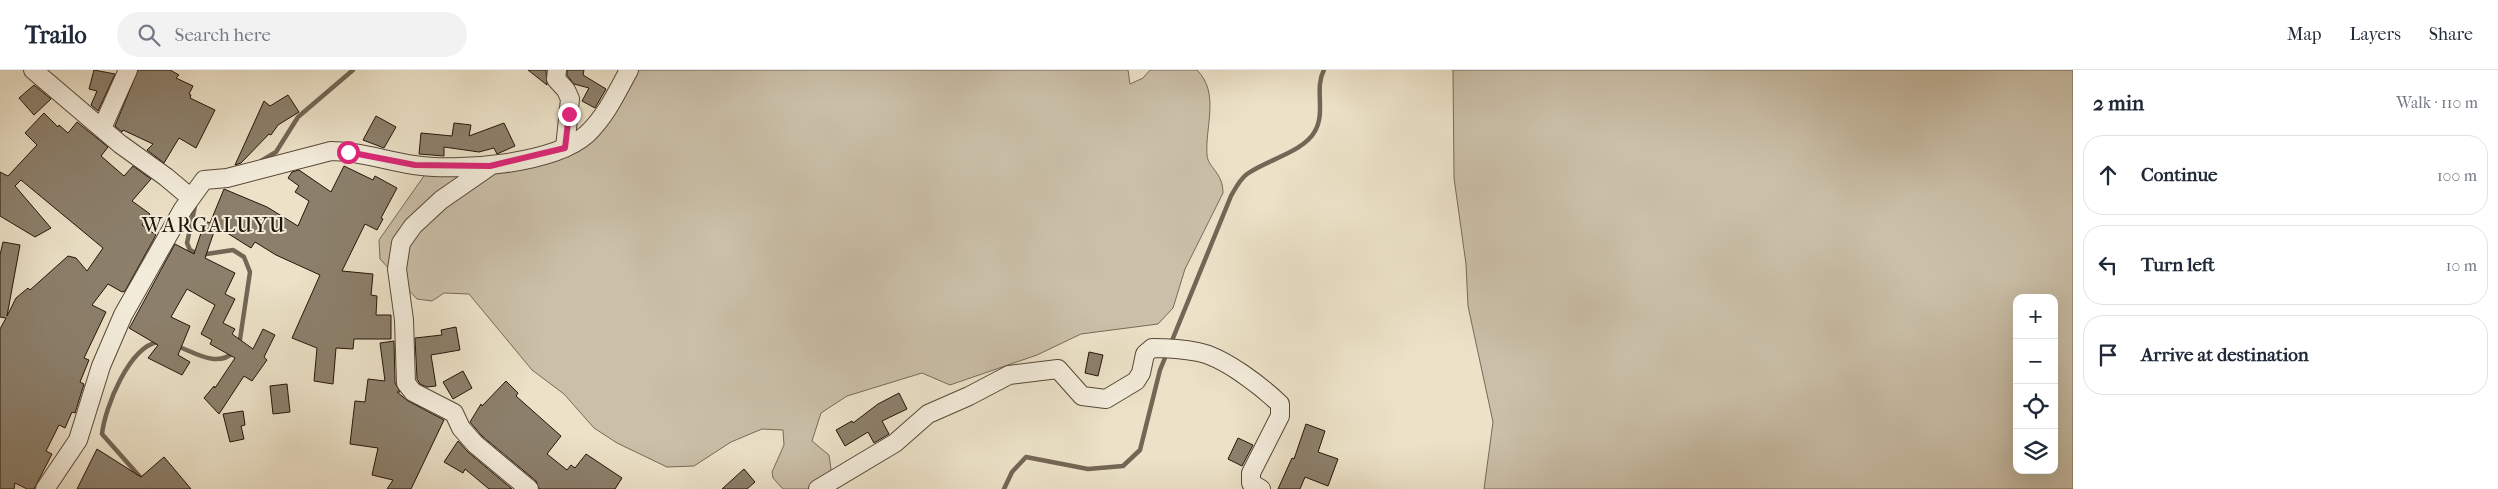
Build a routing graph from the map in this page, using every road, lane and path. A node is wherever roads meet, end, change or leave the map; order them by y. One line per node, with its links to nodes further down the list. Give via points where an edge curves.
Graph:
1 (34, 70): 5 (street)
2 (128, 70): 5 (street)
3 (557, 70): 6 (street, via 556,79 570,99)
4 (629, 70): 6 (street, via 602,116 586,134)
5 (102, 128): 8 (street)
6 (565, 148): 7 (street)
7 (490, 166): 8 (street, via 415,165 331,151 201,182); 10 (street, via 441,200 413,226 401,243 397,269 404,320 406,383 413,392 454,413 461,428 475,444)
8 (191, 198): 9 (street, via 124,315 101,366 78,440)
9 (45, 489)
10 (529, 489)
11 (818, 489): 12 (street, via 895,443 928,414 1009,375 1054,368 1082,396 1106,399 1136,381 1146,354 1152,348 1199,352 1225,363 1280,404 1280,416 1251,473 1251,483)
12 (1261, 489)

